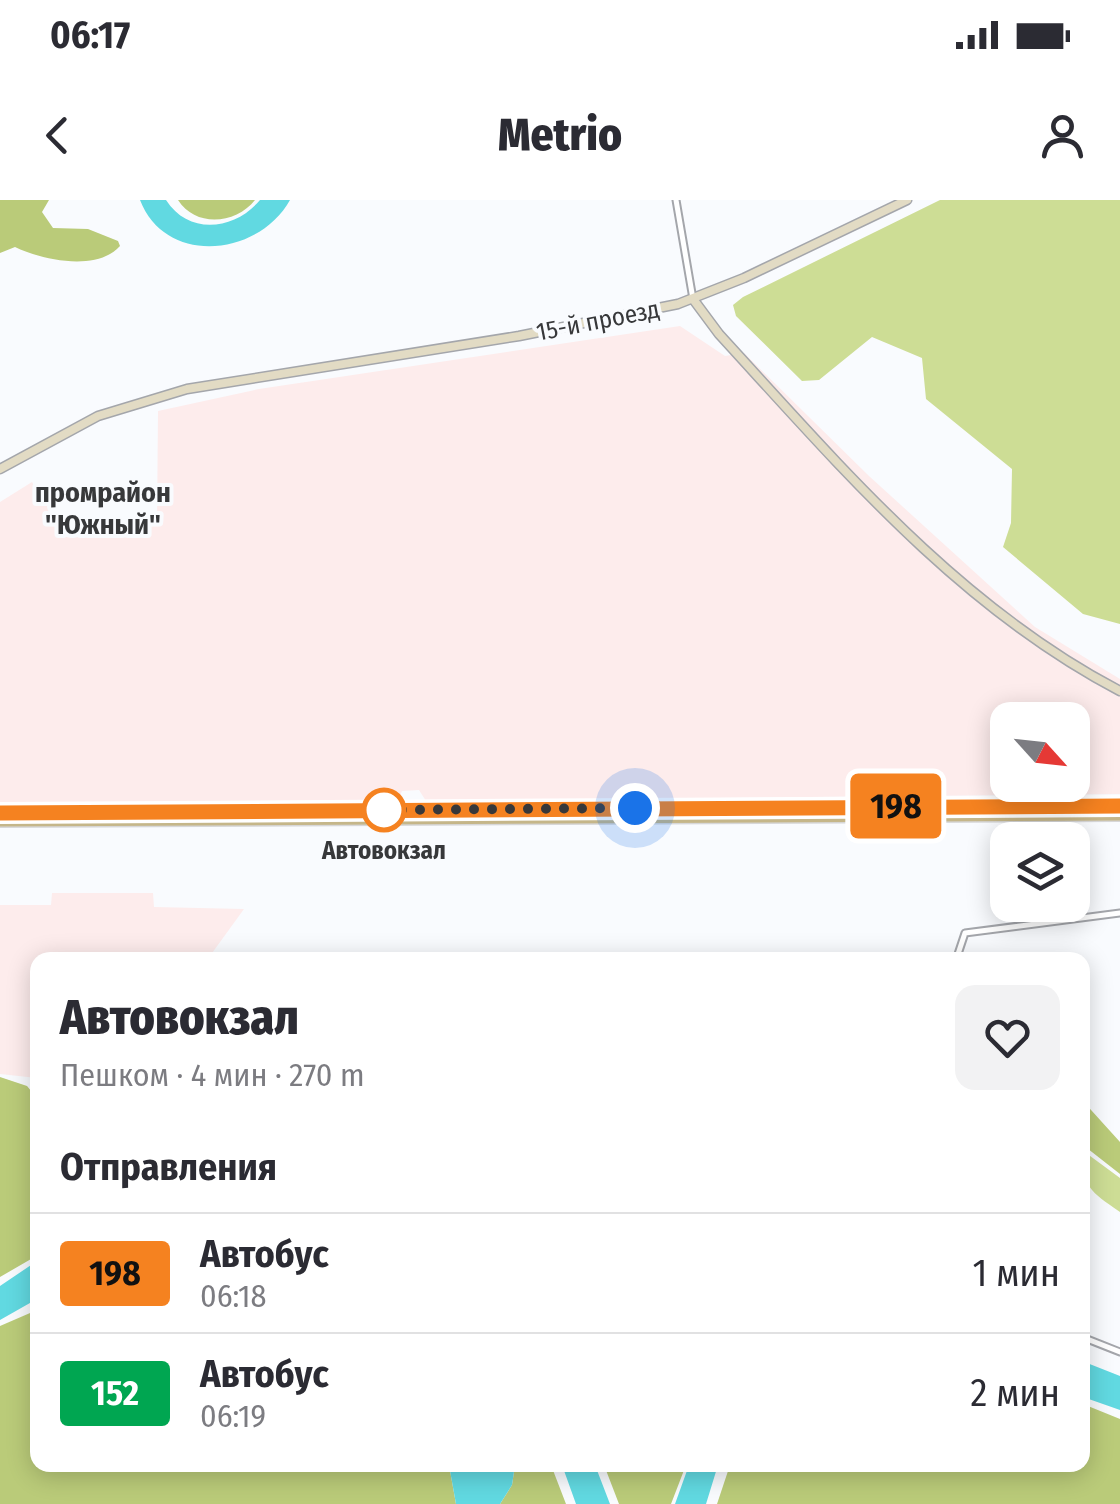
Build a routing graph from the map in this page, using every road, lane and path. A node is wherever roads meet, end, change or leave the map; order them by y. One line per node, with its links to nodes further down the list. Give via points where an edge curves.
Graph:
1 (676, 200): 3 (street)
2 (908, 200): 3 (main road)
3 (692, 299): 4 (main road, 15-й проезд, via 519,336 187,389 98,416); 5 (main road, 15-й проезд, via 915,541 1029,639)
4 (0, 469)
5 (1120, 690)
6 (1120, 806): 7 (main road)
7 (785, 811): 9 (main road); 10 (main road)
8 (0, 813): 10 (main road)
9 (1120, 816)
10 (189, 817): 11 (main road)
11 (0, 822)
12 (1120, 912): 13 (street, via 965,933)
13 (959, 952)
14 (1090, 1340): 15 (street)
15 (1120, 1352)

